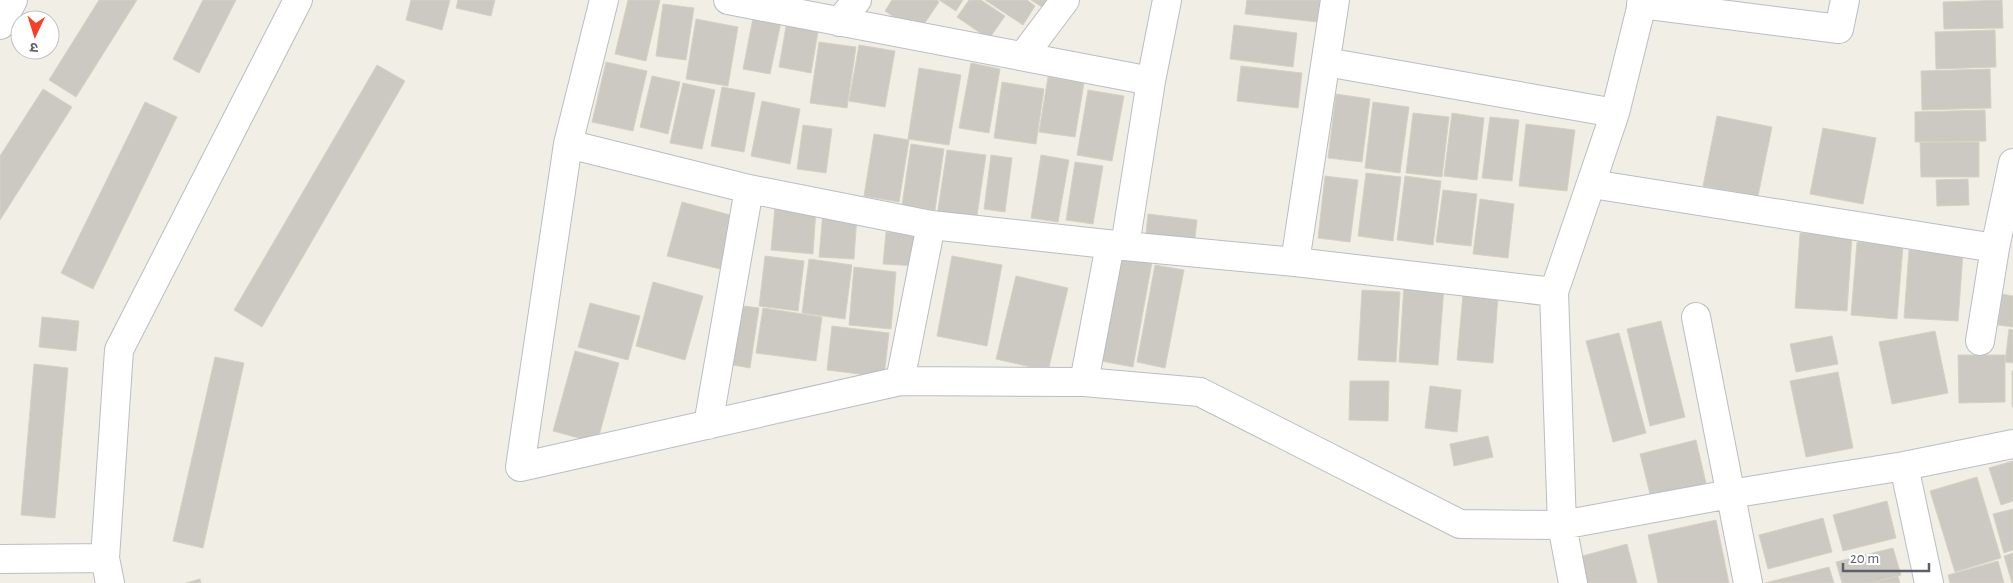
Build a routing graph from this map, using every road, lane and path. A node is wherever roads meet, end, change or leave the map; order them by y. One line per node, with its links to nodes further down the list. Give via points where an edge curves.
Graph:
1 (13, 0): 12 (street)
2 (298, 0): 36 (street, via 119,350)
3 (604, 0): 17 (street)
4 (728, 0): 11 (street)
5 (857, 0): 11 (street)
6 (1065, 0): 13 (street)
7 (1167, 0): 15 (street)
8 (1335, 0): 14 (street)
9 (1845, 0): 10 (street, via 1840,29)
10 (1642, 2): 16 (street)
11 (839, 22): 13 (street)
12 (0, 24)
13 (1023, 56): 15 (street)
14 (1326, 62): 16 (street); 24 (street)
15 (1151, 81): 22 (street)
16 (1615, 113): 19 (street)
17 (568, 144): 20 (street); 30 (street, via 520,467)
18 (2013, 163): 23 (street)
19 (1592, 184): 23 (street); 25 (street)
20 (749, 189): 21 (street); 30 (street)
21 (931, 225): 22 (street); 28 (street)
22 (1118, 246): 24 (street); 29 (street)
23 (1995, 248): 27 (street)
24 (1295, 262): 25 (street)
25 (1554, 292): 34 (street)
26 (1696, 318): 33 (street)
27 (1980, 341)
28 (900, 381): 29 (street); 30 (street)
29 (1084, 382): 34 (street, via 1200,392 1460,524)
30 (708, 425)
31 (2013, 444): 32 (street)
32 (1904, 466): 33 (street); 39 (street)
33 (1730, 494): 34 (street); 38 (street)
34 (1562, 524): 37 (street)
35 (0, 560): 36 (street)
36 (107, 571)
37 (1573, 583)
38 (1748, 583)
39 (1928, 583)

